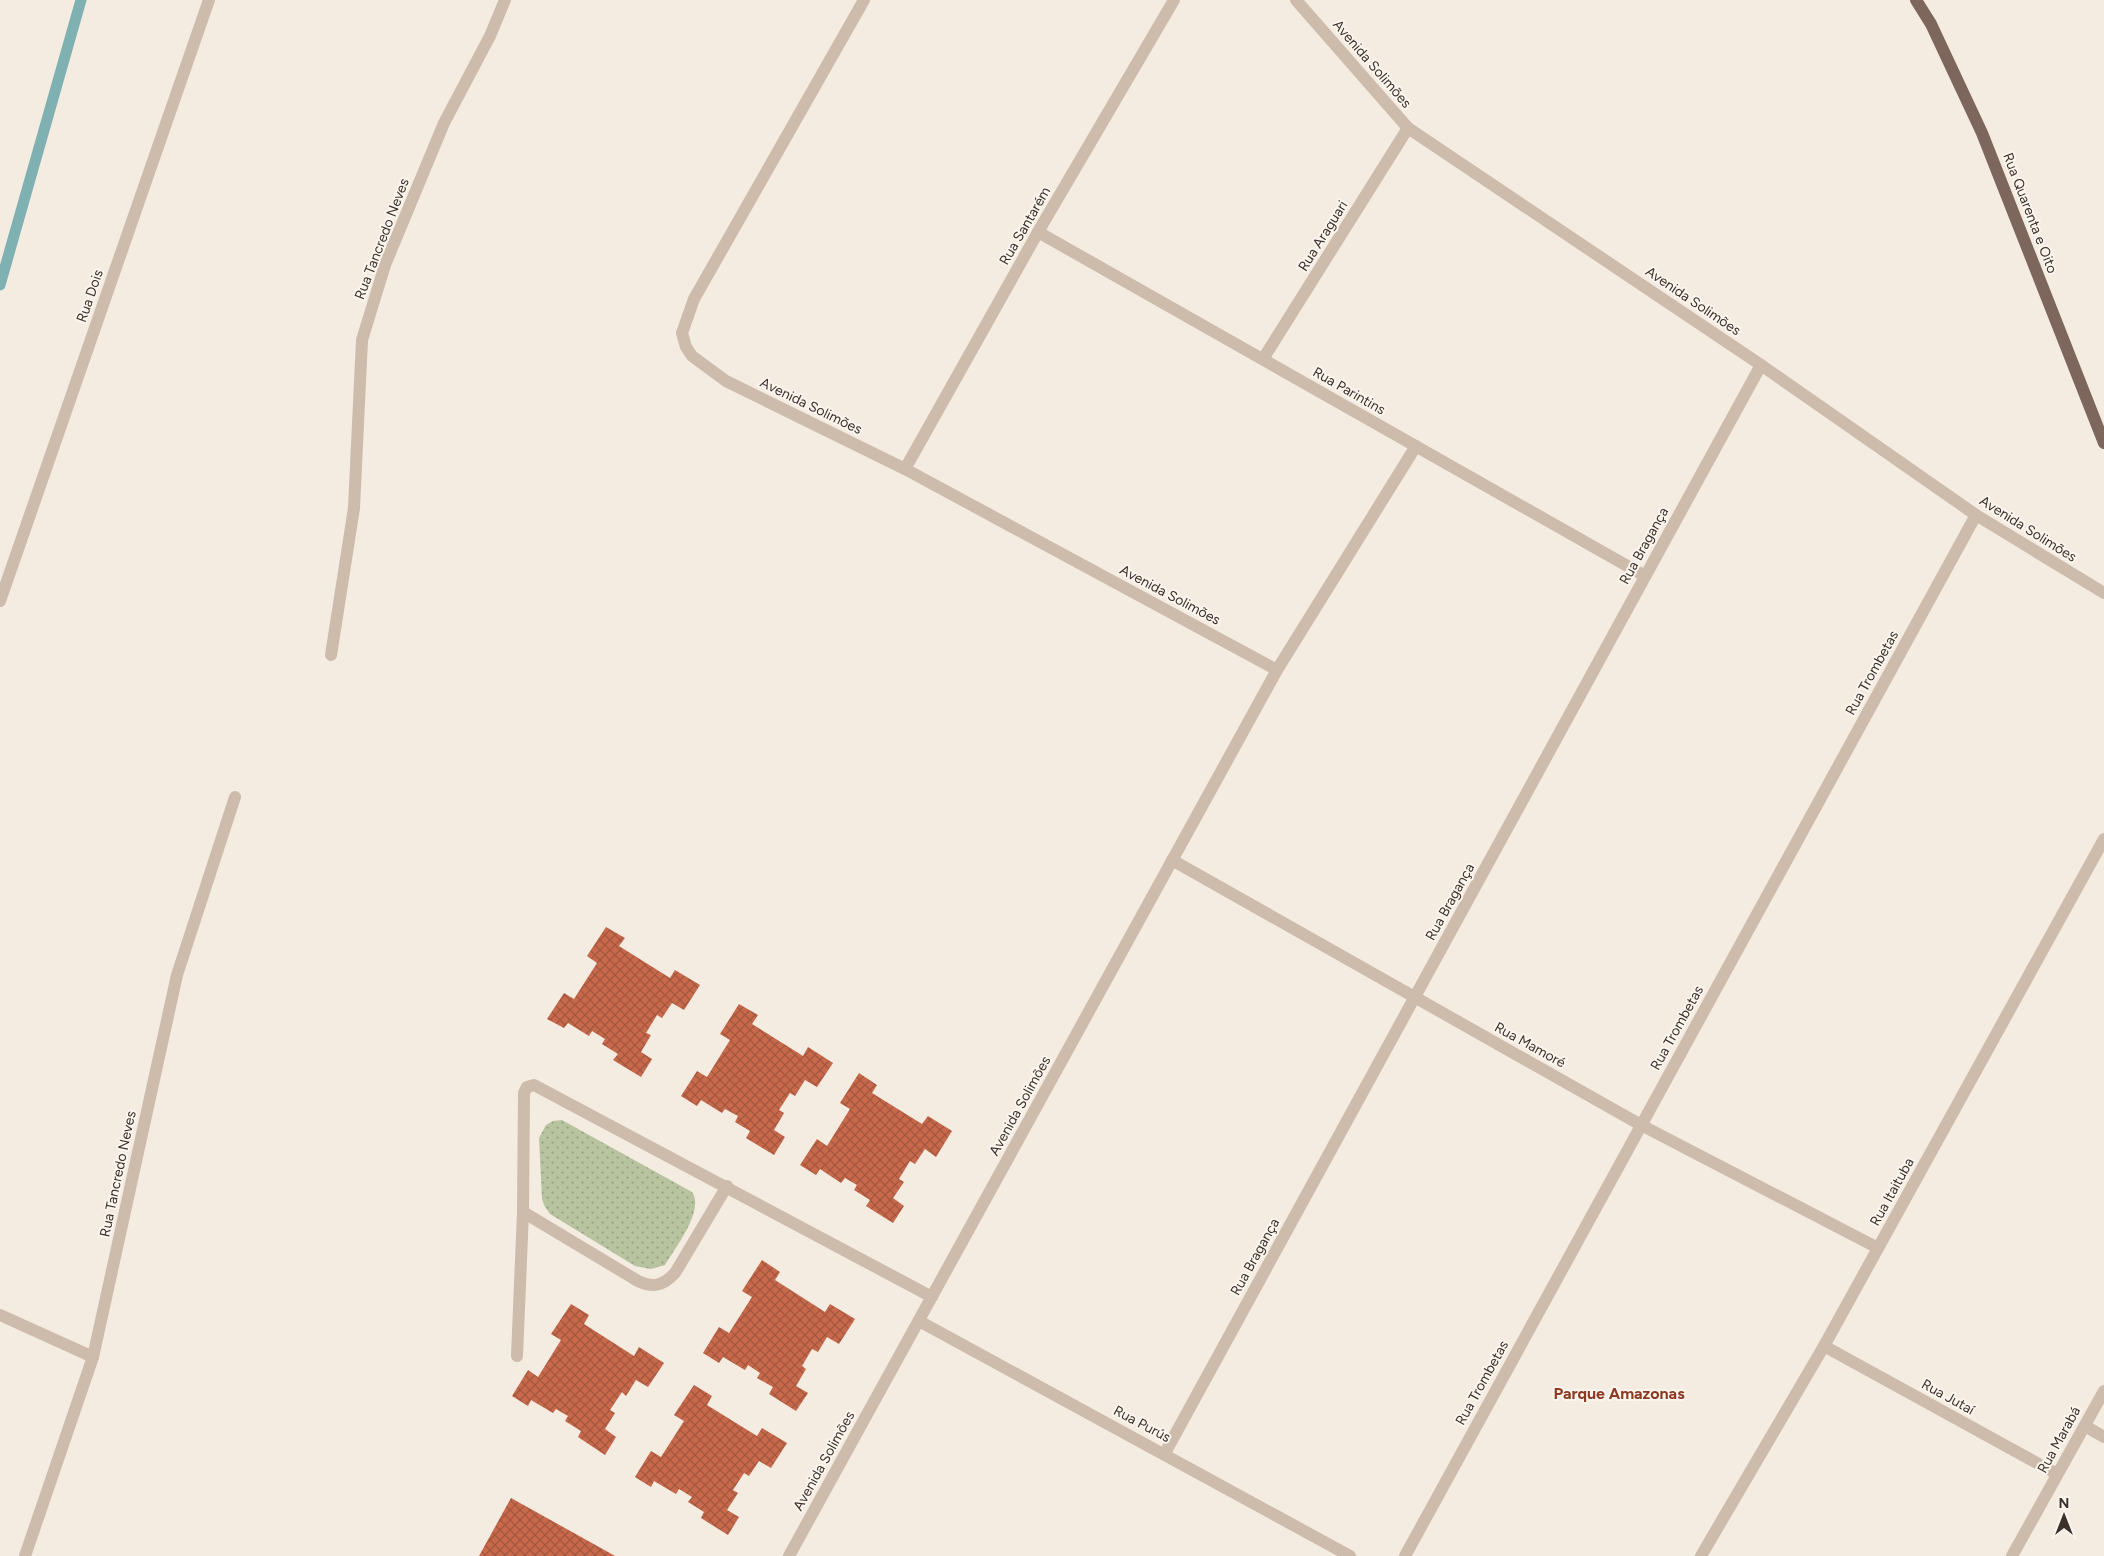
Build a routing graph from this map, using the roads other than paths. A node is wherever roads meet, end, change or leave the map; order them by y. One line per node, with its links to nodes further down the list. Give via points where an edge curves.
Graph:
1 (209, 0): 17 (street, Rua Dois)
2 (505, 0): 18 (street, Rua Tancredo Neves, via 490,36 444,122 385,266 362,340 354,508)
3 (864, 0): 13 (street, Avenida Solimões, via 694,298 682,333 692,356 726,381)
4 (1174, 0): 8 (street, Rua Santarém)
5 (1296, 0): 7 (street, Avenida Solimões)
6 (1916, 0): 11 (main road, Rua Quarenta e Oito, via 1931,24 1982,133)
7 (1408, 128): 9 (street, Rua Araguari); 10 (street, Avenida Solimões)
8 (1038, 232): 9 (street, Rua Parintins); 13 (street, Rua Santarém)
9 (1263, 359): 12 (street, Rua Parintins)
10 (1761, 365): 14 (street, Avenida Solimões); 15 (street, Rua Bragança)
11 (2104, 443)
12 (1416, 446): 15 (street, Rua Parintins); 19 (street, Avenida Solimões)
13 (905, 469): 19 (street, Avenida Solimões)
14 (1976, 515): 16 (street, Avenida Solimões); 24 (street, Rua Trombetas)
15 (1645, 576): 23 (street, Rua Bragança)
16 (2104, 593)
17 (0, 601)
18 (331, 655)
19 (1277, 670): 22 (street, Avenida Solimões)
20 (235, 797): 33 (street, Rua Tancredo Neves, via 177,975)
21 (2104, 839): 27 (street, Rua Itaituba)
22 (1172, 860): 23 (street, Rua Mamoré); 28 (street, Avenida Solimões)
23 (1414, 998): 24 (street, Rua Mamoré); 37 (street, Rua Bragança)
24 (1641, 1125): 27 (street, Rua Mamoré); 42 (street, Rua Trombetas)
25 (727, 1186): 26 (street, via 675,1274 667,1282 657,1285 638,1281); 26 (street, via 534,1084 524,1093); 28 (street)
26 (522, 1212): 32 (street)
27 (1878, 1248): 31 (street, Rua Itaituba)
28 (932, 1296): 30 (street, Avenida Solimões)
29 (0, 1315): 33 (street)
30 (919, 1321): 37 (street, Rua Purús); 39 (street, Avenida Solimões)
31 (1824, 1346): 38 (street, Rua Jutaí); 43 (street, Rua Itaituba)
32 (517, 1356)
33 (92, 1357): 40 (street, Rua Tancredo Neves)
34 (2104, 1391): 35 (street, Rua Marabá)
35 (2085, 1426): 36 (street); 38 (street, Rua Marabá)
36 (2104, 1437)
37 (1165, 1453): 41 (street, Rua Purús)
38 (2057, 1474): 44 (street, Rua Marabá)
39 (791, 1555)
40 (25, 1556)
41 (1350, 1556)
42 (1405, 1556)
43 (1701, 1556)
44 (2012, 1556)

